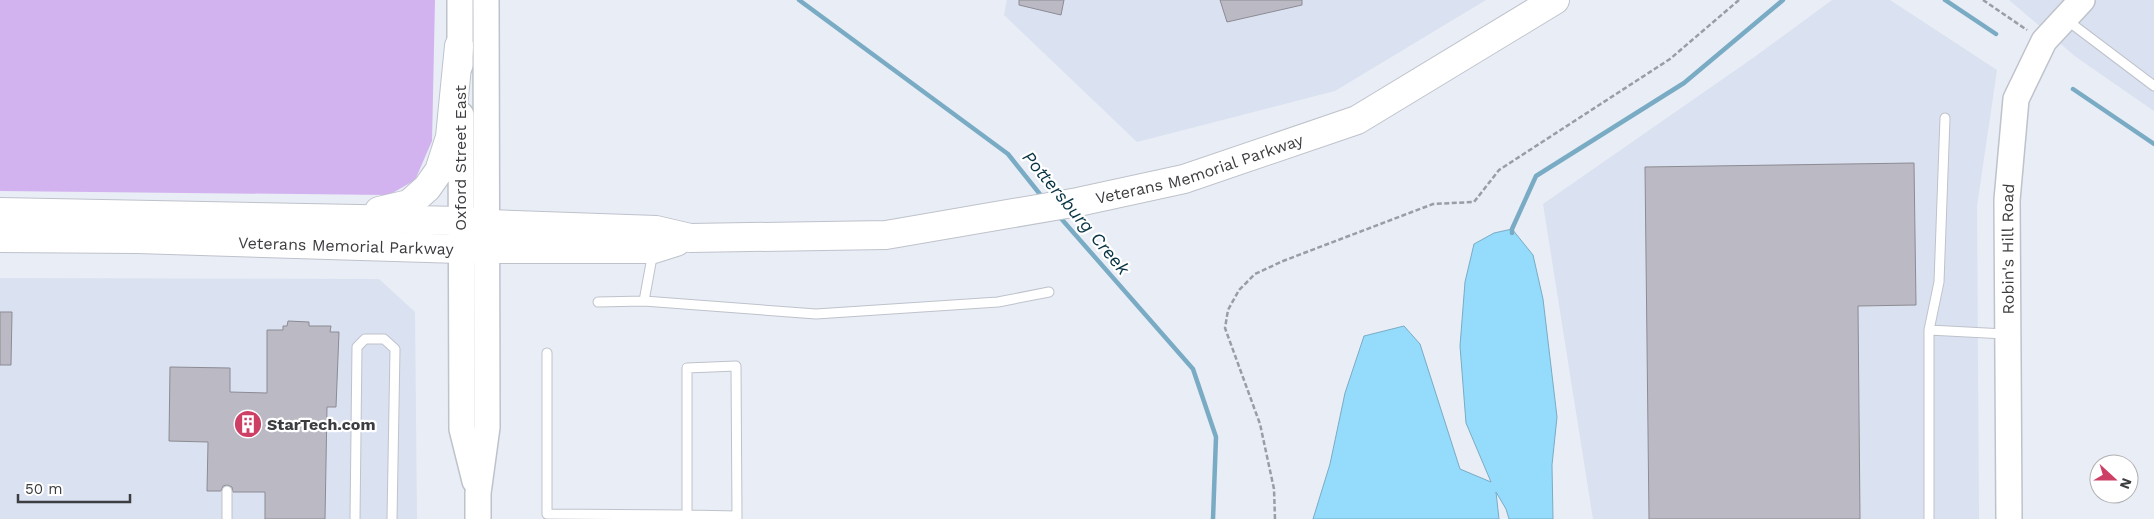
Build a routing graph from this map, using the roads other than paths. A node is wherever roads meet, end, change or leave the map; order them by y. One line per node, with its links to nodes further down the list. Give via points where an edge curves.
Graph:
1 (460, 0): 6 (main road, Oxford Street East)
2 (486, 0): 11 (main road, Oxford Street East)
3 (1554, 0): 13 (highway, Veterans Memorial Parkway, via 1357,120 1184,179 1078,202 886,235)
4 (2082, 0): 20 (main road, Robin's Hill Road, via 2044,41 2016,99 2008,200)
5 (2068, 21): 7 (lane)
6 (459, 46): 10 (highway, via 450,136 435,177 409,204); 11 (main road, Oxford Street East)
7 (2154, 86)
8 (1945, 118): 19 (lane, via 1939,282)
9 (0, 212): 10 (highway, Veterans Memorial Parkway)
10 (343, 218): 11 (highway, Veterans Memorial Parkway)
11 (479, 231): 13 (highway, Veterans Memorial Parkway, via 656,230); 14 (highway, Veterans Memorial Parkway); 15 (highway, Veterans Memorial Parkway); 23 (main road, Oxford Street East, via 487,427)
12 (0, 238): 15 (highway, Veterans Memorial Parkway)
13 (690, 238): 14 (highway, Veterans Memorial Parkway)
14 (654, 248): 17 (lane)
15 (460, 249): 23 (main road, Oxford Street East, via 462,429)
16 (1049, 292): 17 (lane, via 998,302 816,314)
17 (644, 301): 18 (lane)
18 (598, 302)
19 (1929, 330): 20 (lane); 31 (lane)
20 (2008, 334): 32 (main road, Robin's Hill Road)
21 (547, 353): 25 (lane)
22 (227, 491): 27 (lane)
23 (478, 493): 30 (main road, Oxford Street East)
24 (688, 515): 25 (lane); 26 (lane); 26 (lane, via 687,368 736,366)
25 (547, 516)
26 (737, 517)
27 (227, 519)
28 (355, 519): 29 (lane, via 357,347 365,339 384,339 395,349)
29 (392, 519)
30 (478, 519)
31 (1929, 519)
32 (2009, 519)

